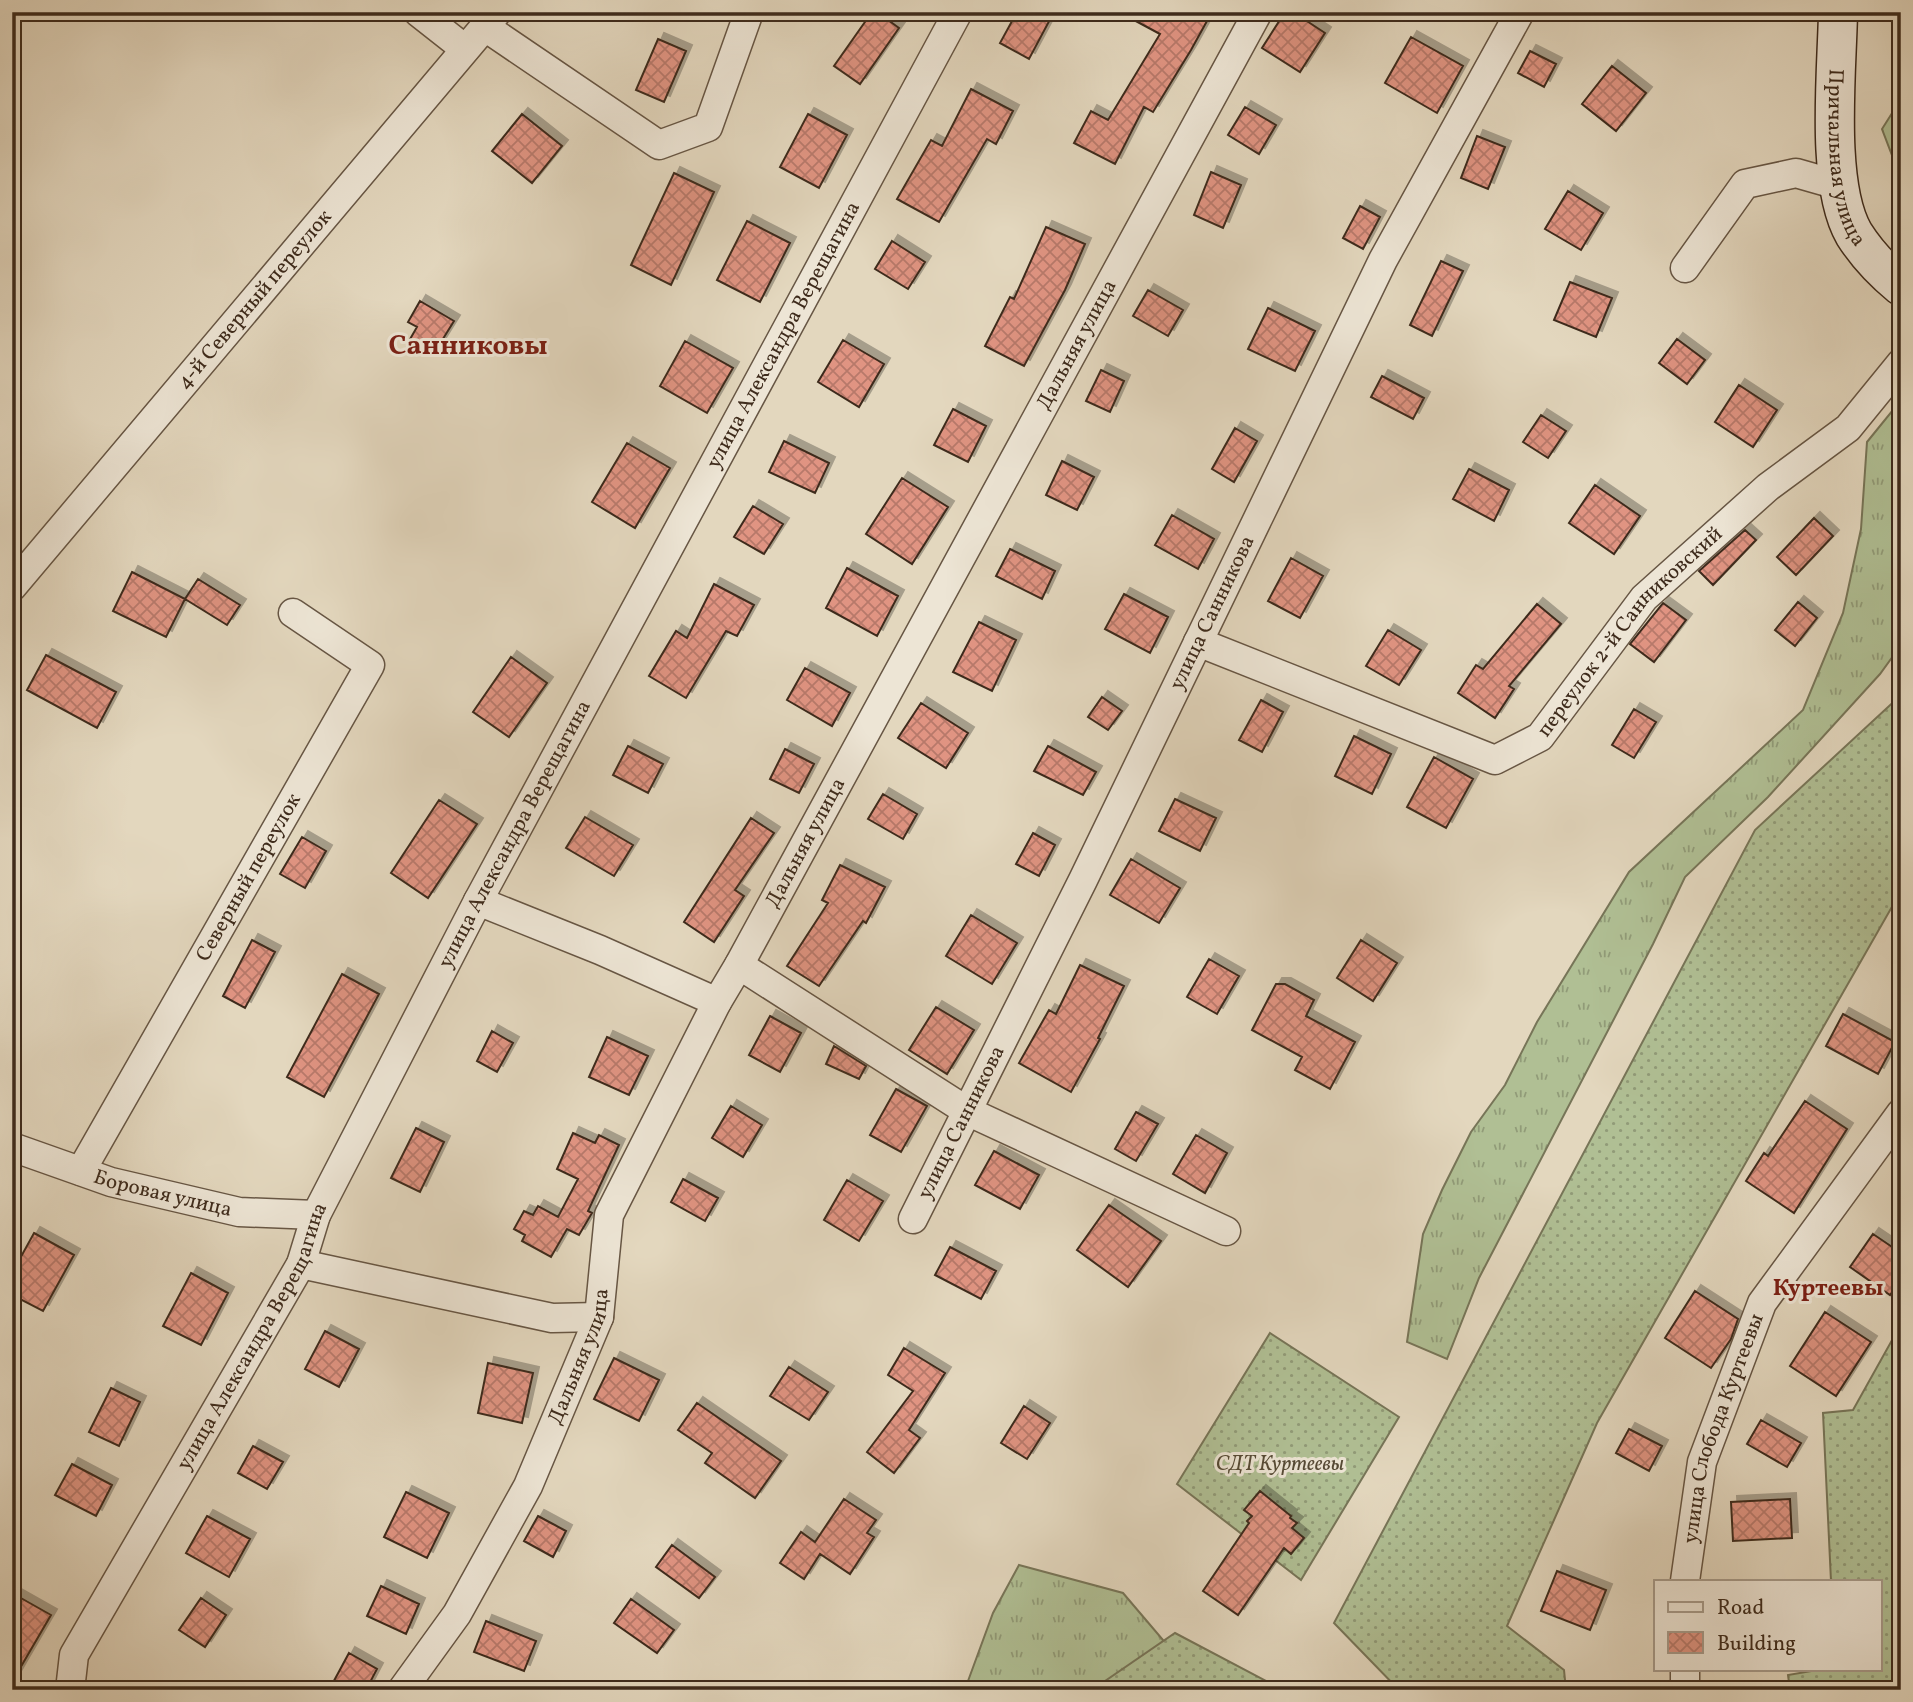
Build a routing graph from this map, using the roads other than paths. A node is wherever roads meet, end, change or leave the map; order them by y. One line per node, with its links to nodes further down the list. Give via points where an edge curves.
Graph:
1 (418, 12): 8 (street)
2 (749, 12): 7 (street, via 708,127 659,145)
3 (958, 12): 16 (street, улица Александра Верещагина)
4 (1258, 12): 17 (street, Дальняя улица)
5 (1520, 12): 15 (street, улица Санникова, via 1383,260)
6 (1838, 12): 9 (street, Причальная улица)
7 (491, 20): 8 (street, 4-й Северный переулок)
8 (465, 49): 13 (street, 4-й Северный переулок)
9 (1838, 185): 10 (street, via 1796,173 1745,184); 11 (street, Причальная улица, via 1854,234)
10 (1685, 268)
11 (1901, 286)
12 (1901, 363): 15 (street, переулок 2-й Санниковский, via 1848,428 1768,488 1644,598 1540,737 1495,760)
13 (12, 587)
14 (293, 613): 22 (street, Северный переулок, via 370,666)
15 (1198, 642): 19 (street, улица Санникова)
16 (478, 901): 18 (street); 23 (street, улица Александра Верещагина)
17 (739, 965): 18 (street, Дальняя улица); 19 (street)
18 (716, 1002): 27 (street, Дальняя улица, via 609,1215)
19 (967, 1111): 24 (street, улица Санникова); 25 (street)
20 (1901, 1113): 28 (street, улица Слобода Куртеевы, via 1762,1303 1702,1462)
21 (12, 1147): 22 (street, Боровая улица)
22 (81, 1171): 23 (street, Боровая улица, via 239,1212)
23 (316, 1214): 26 (street, улица Александра Верещагина)
24 (913, 1219)
25 (1226, 1231)
26 (301, 1264): 27 (street, via 552,1318); 30 (street, улица Александра Верещагина, via 74,1655)
27 (599, 1317): 31 (street, Дальняя улица, via 528,1486 457,1614)
28 (1685, 1580)
29 (1685, 1670): 32 (street)
30 (70, 1690)
31 (402, 1690)
32 (1685, 1690)

